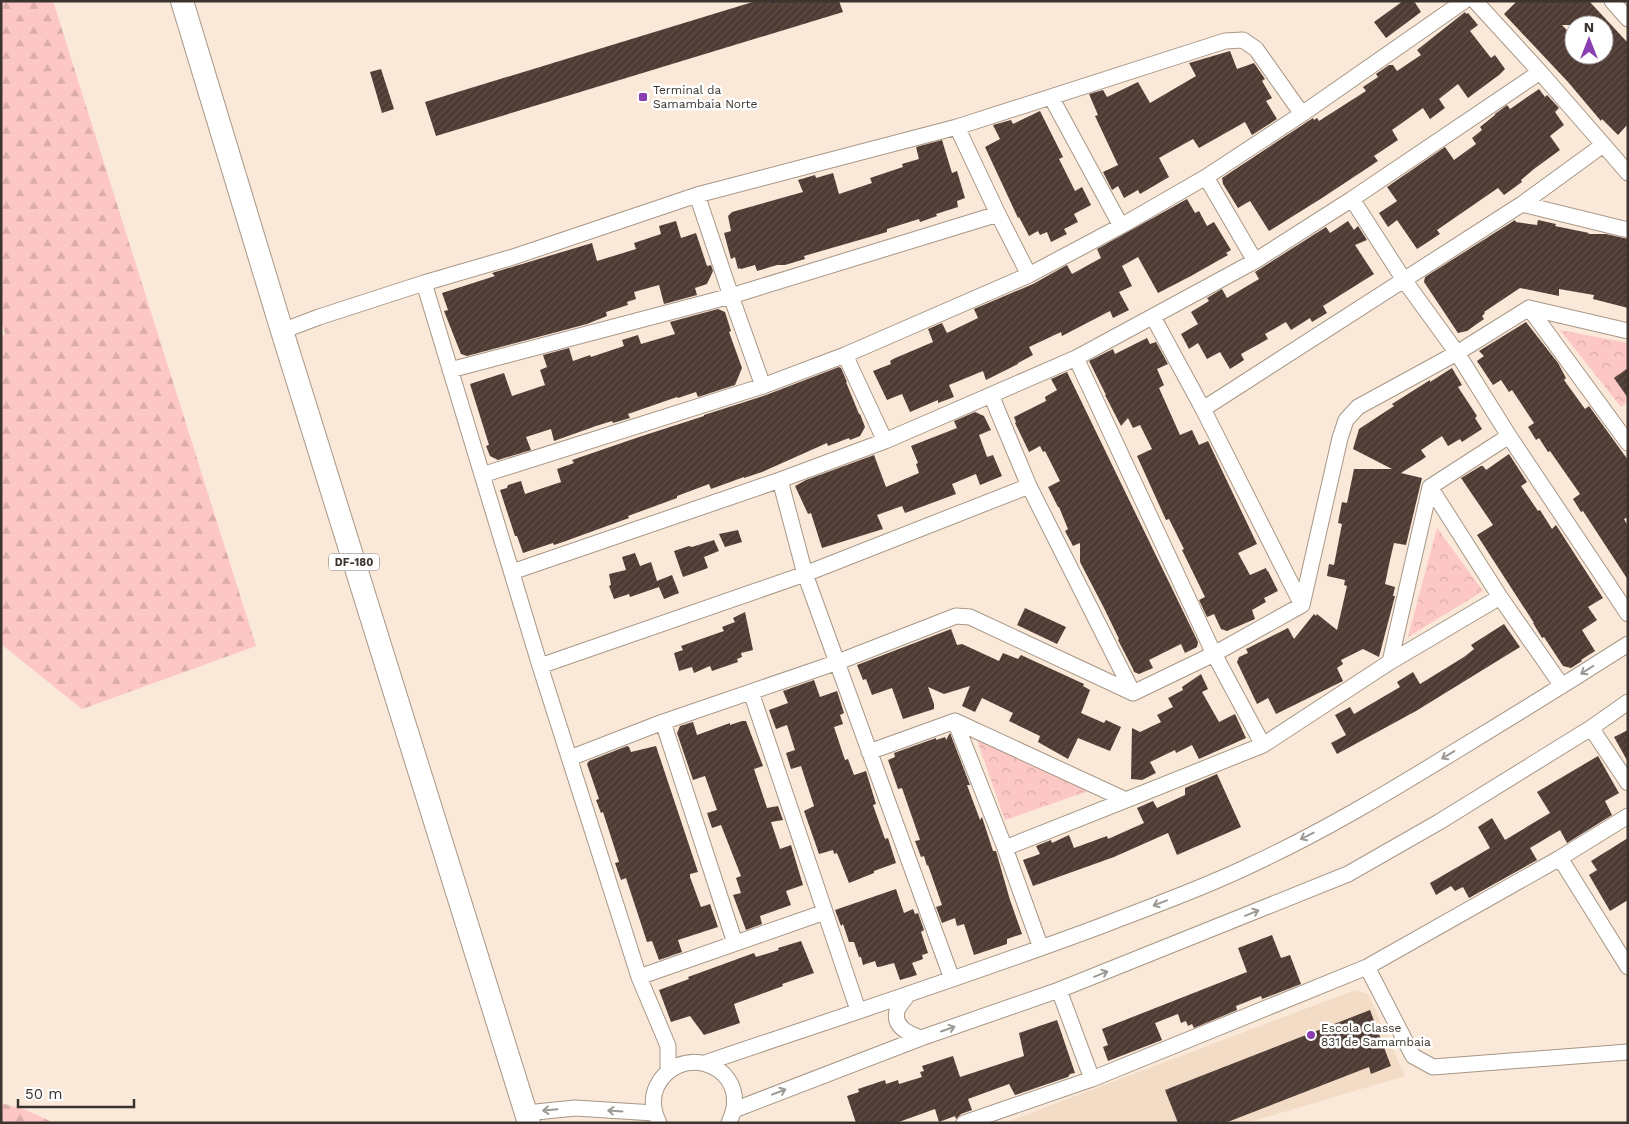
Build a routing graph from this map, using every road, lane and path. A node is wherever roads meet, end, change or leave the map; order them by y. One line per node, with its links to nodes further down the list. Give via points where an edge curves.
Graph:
1 (182, 1): 26 (highway, DF-180)
2 (1464, 1): 8 (street)
3 (1475, 1): 6 (street)
4 (1612, 1): 5 (street)
5 (1628, 19)
6 (1540, 72): 10 (street); 14 (street)
7 (1051, 97): 8 (street, via 1225,41 1242,40 1256,49); 9 (street); 17 (street)
8 (1302, 114): 12 (street)
9 (958, 127): 13 (street); 16 (street)
10 (1603, 145): 11 (street); 15 (street)
11 (1628, 173)
12 (1206, 177): 17 (street); 19 (street)
13 (697, 195): 22 (street, via 513,257); 23 (street)
14 (1352, 199): 19 (street); 21 (street)
15 (1522, 204): 18 (street); 21 (street)
16 (998, 214): 20 (street); 23 (street)
17 (1122, 226): 20 (street)
18 (1628, 230)
19 (1255, 261): 25 (street)
20 (1029, 275): 29 (street)
21 (1404, 280): 28 (street); 34 (street)
22 (424, 283): 26 (street); 31 (street)
23 (731, 296): 31 (street); 32 (street)
24 (1529, 308): 27 (street); 28 (street); 35 (street)
25 (1153, 317): 30 (street); 34 (street)
26 (282, 331): 86 (highway, DF-180)
27 (1628, 331)
28 (1457, 353): 36 (street); 46 (street, via 1358,407 1346,420)
29 (845, 355): 32 (street); 37 (street)
30 (1076, 358): 33 (street); 49 (street)
31 (450, 370): 39 (street)
32 (764, 386): 39 (street)
33 (991, 395): 37 (street); 41 (street)
34 (1203, 409): 46 (street)
35 (1622, 422): 38 (street)
36 (1509, 436): 42 (street); 47 (street)
37 (885, 441): 40 (street)
38 (1628, 443)
39 (482, 474): 43 (street)
40 (780, 480): 43 (street); 44 (street)
41 (1029, 486): 44 (street); 55 (street)
42 (1430, 487): 45 (street); 51 (street)
43 (512, 572): 52 (street)
44 (805, 574): 50 (street); 52 (street)
45 (1500, 596): 51 (street); 53 (street)
46 (1302, 605): 49 (street)
47 (1628, 614)
48 (1628, 644): 53 (street, one-way to 53)
49 (1214, 654): 55 (street); 60 (street)
50 (838, 662): 54 (street); 55 (street, via 956,616 970,617); 61 (street)
51 (1390, 662): 60 (street)
52 (540, 666): 62 (street)
53 (1562, 686): 70 (street, one-way to 70, via 1410,779 1253,865)
54 (751, 692): 58 (street); 68 (street)
55 (1133, 694)
56 (1628, 702): 59 (street)
57 (955, 721): 61 (street); 64 (street); 66 (street)
58 (662, 722): 62 (street); 69 (street)
59 (1591, 728): 63 (street); 75 (street, one-way to 59, via 1348,874)
60 (1263, 745): 64 (street)
61 (869, 752): 74 (street)
62 (570, 758): 73 (street)
63 (1628, 783)
64 (1126, 800): 66 (street)
65 (1628, 816): 67 (street)
66 (1005, 848): 70 (street)
67 (1560, 858): 71 (street); 72 (street)
68 (825, 912): 69 (street); 77 (street)
69 (735, 943): 73 (street)
70 (1041, 948): 74 (street)
71 (1628, 967)
72 (1367, 968): 80 (street, via 1413,1056 1433,1067); 84 (street)
73 (639, 977): 79 (street)
74 (952, 979): 76 (street)
75 (1059, 990): 78 (street, one-way to 75); 84 (street)
76 (908, 995): 77 (street); 78 (street, via 899,1006 897,1020 908,1034)
77 (858, 1010): 82 (street)
78 (921, 1038): 85 (street, one-way to 78)
79 (668, 1046): 81 (street); 83 (street)
80 (1628, 1052)
81 (687, 1062): 82 (street); 83 (street)
82 (705, 1063): 85 (street, via 716,1068 731,1086 734,1098)
83 (668, 1070): 87 (street, via 655,1090 653,1102)
84 (1092, 1079): 88 (street)
85 (731, 1116)
86 (528, 1118): 87 (street, one-way to 86, via 575,1108)
87 (657, 1118)
88 (964, 1123)

